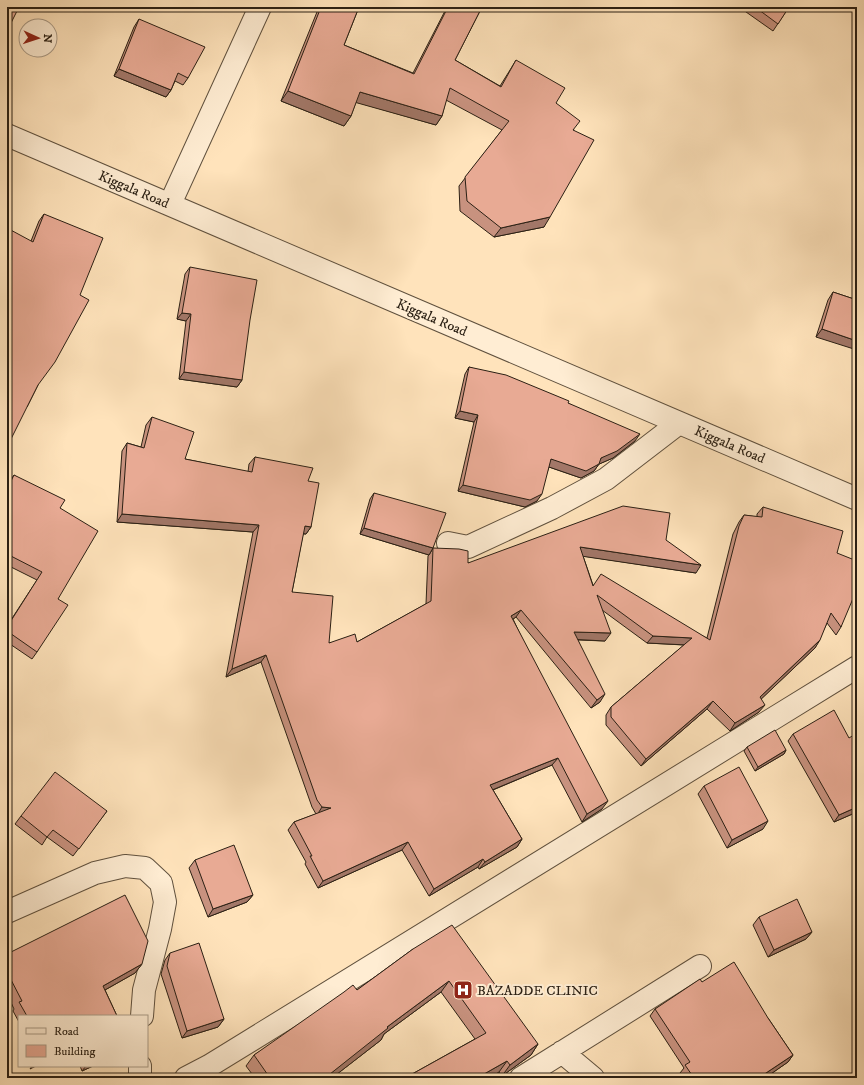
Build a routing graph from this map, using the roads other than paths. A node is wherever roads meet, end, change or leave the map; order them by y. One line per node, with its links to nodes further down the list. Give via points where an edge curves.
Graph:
1 (260, 7): 3 (street)
2 (7, 135): 3 (street, Kiggala Road)
3 (170, 204): 4 (street, Kiggala Road)
4 (679, 423): 5 (street, Kiggala Road); 6 (street, via 606,479 552,508 468,547)
5 (857, 499)
6 (448, 543)
7 (857, 667): 13 (street)
8 (7, 912): 10 (street, via 95,873 125,866 145,868 161,883 165,902 144,990)
9 (700, 966): 11 (street)
10 (142, 1015)
11 (562, 1052): 16 (street); 17 (street)
12 (140, 1067): 14 (street)
13 (216, 1072): 15 (street)
14 (140, 1078)
15 (186, 1078)
16 (521, 1078)
17 (592, 1078)

